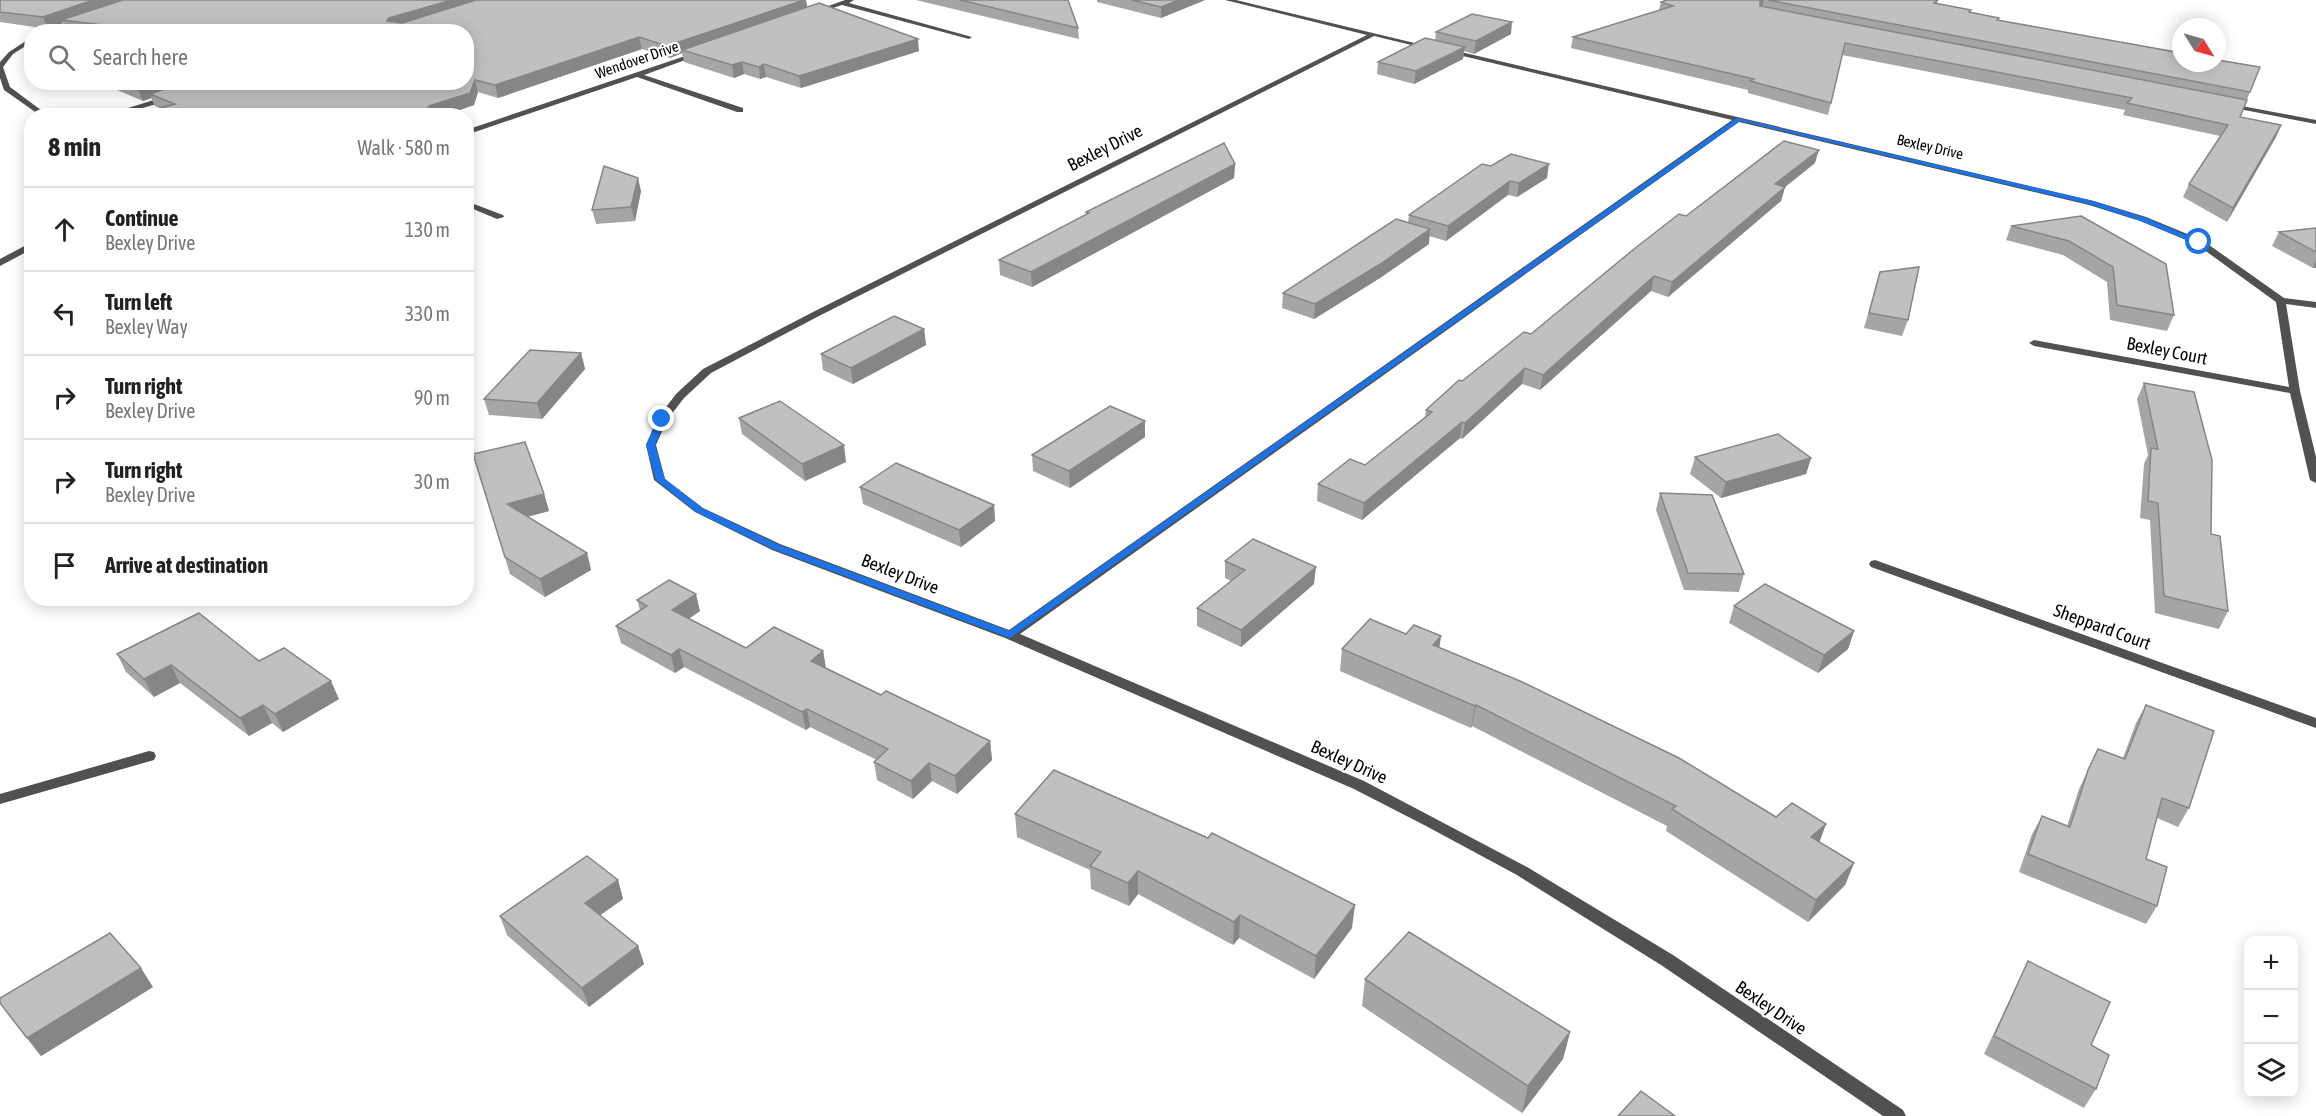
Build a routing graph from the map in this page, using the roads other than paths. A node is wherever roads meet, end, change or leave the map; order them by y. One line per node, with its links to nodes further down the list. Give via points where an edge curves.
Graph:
1 (851, 0): 3 (street)
2 (1228, 0): 7 (street, Bexley Drive)
3 (842, 3): 4 (street); 8 (street)
4 (809, 15)
5 (89, 17): 6 (street)
6 (70, 24)
7 (1373, 34): 17 (street, Bexley Drive); 30 (street, Bexley Drive, via 707,371 662,419 651,445 660,480 699,510 776,547)
8 (969, 37)
9 (24, 44): 14 (street, via 0,67 7,88)
10 (708, 50): 11 (street, Wendover Drive)
11 (635, 74): 16 (street); 19 (street, Wendover Drive)
12 (178, 95): 15 (street)
13 (2216, 102): 18 (street)
14 (35, 108)
15 (133, 108)
16 (740, 110)
17 (1739, 119): 24 (street, Bexley Drive, via 2091,202 2143,219 2199,242); 30 (street)
18 (2316, 122)
19 (474, 130)
20 (474, 206): 21 (street)
21 (500, 217)
22 (24, 250): 23 (street)
23 (0, 263)
24 (2281, 301): 25 (street); 27 (street)
25 (2316, 304)
26 (2034, 343): 27 (street, Bexley Court)
27 (2295, 391): 28 (street)
28 (2316, 480)
29 (1875, 564): 31 (street, Sheppard Court)
30 (1010, 635): 34 (street, Bexley Drive, via 1359,785 1431,822 1667,960)
31 (2316, 723)
32 (148, 756): 33 (street)
33 (0, 799)
34 (1897, 1116)

